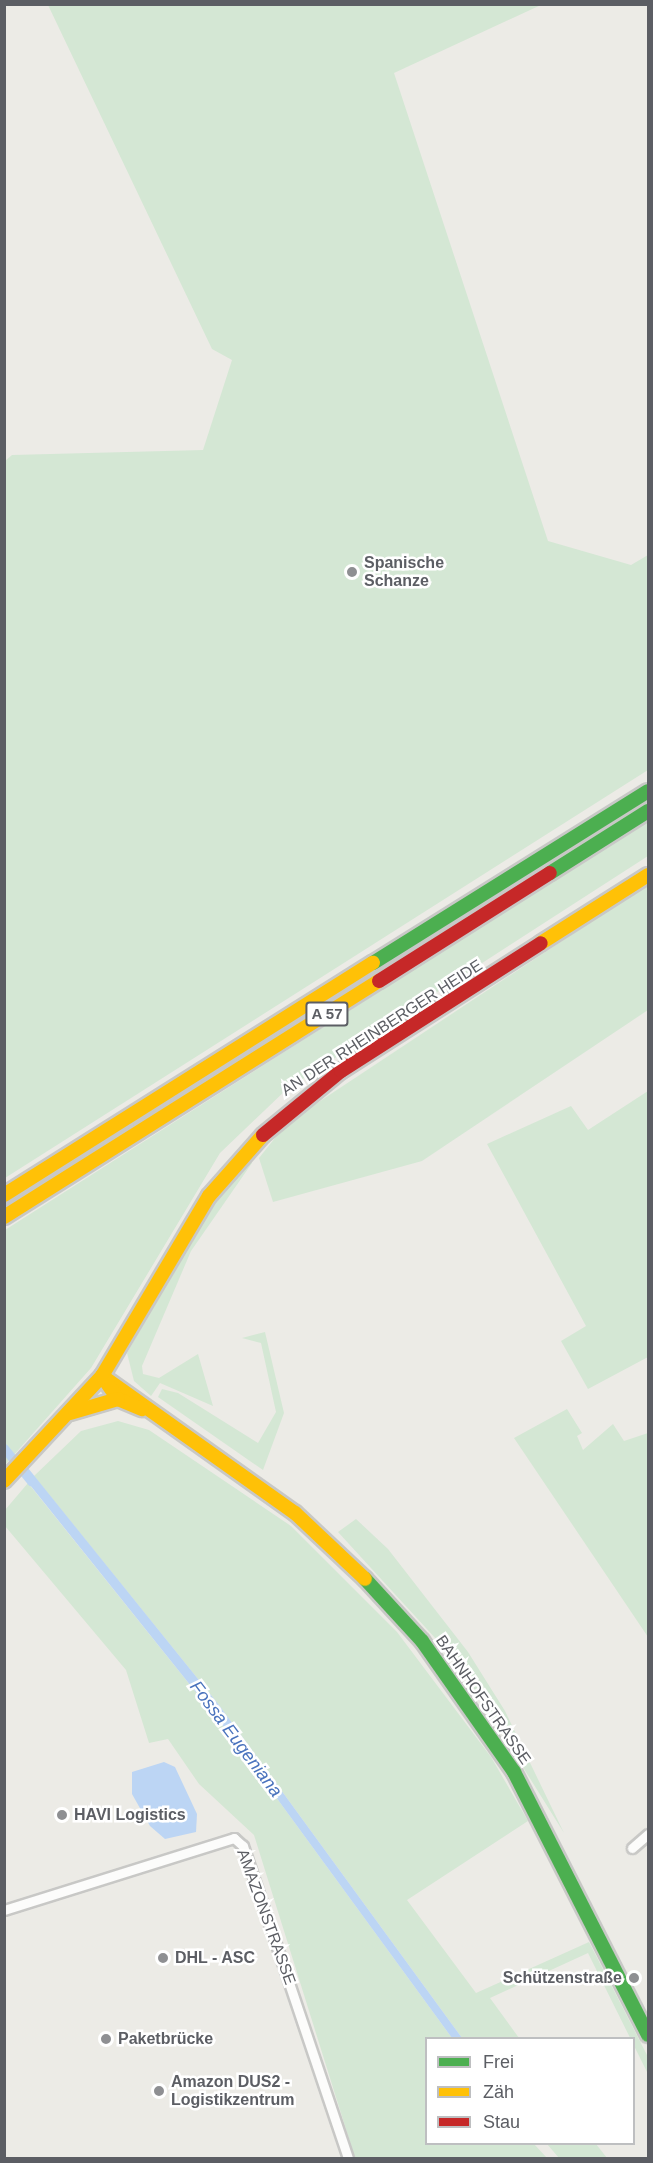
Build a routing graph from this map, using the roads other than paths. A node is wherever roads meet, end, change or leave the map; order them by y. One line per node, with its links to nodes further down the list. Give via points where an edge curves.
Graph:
1 (648, 791): 4 (main road, A 57)
2 (648, 811): 5 (main road, A 57)
3 (648, 875): 6 (main road, AN DER RHEINBERGER HEIDE, via 341,1071 275,1122 209,1196)
4 (4, 1195)
5 (4, 1217)
6 (102, 1376): 7 (main road); 8 (main road, BAHNHOFSTRASSE); 9 (main road, AN DER RHEINBERGER HEIDE)
7 (118, 1399): 8 (main road, BAHNHOFSTRASSE); 9 (main road)
8 (147, 1410): 14 (main road, BAHNHOFSTRASSE, via 295,1513 359,1572 434,1656 520,1782)
9 (69, 1413): 10 (main road, AN DER RHEINBERGER HEIDE)
10 (4, 1481)
11 (648, 1834): 12 (street)
12 (632, 1848)
13 (4, 1910): 15 (street, AMAZONSTRASSE, via 234,1838 243,1846)
14 (648, 2035)
15 (348, 2158)

